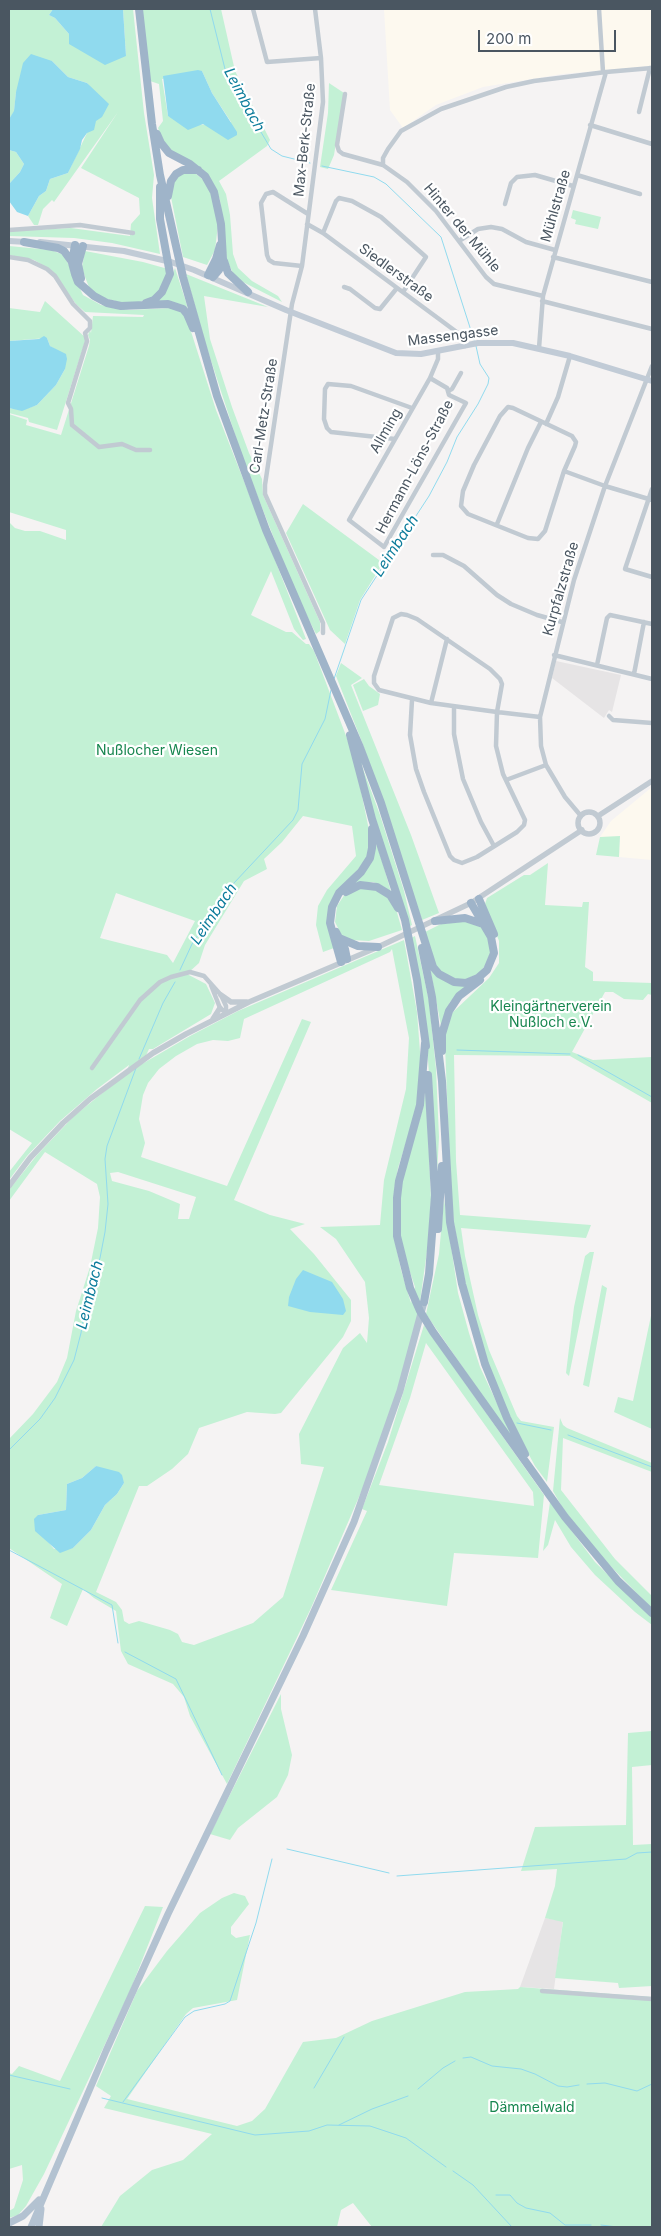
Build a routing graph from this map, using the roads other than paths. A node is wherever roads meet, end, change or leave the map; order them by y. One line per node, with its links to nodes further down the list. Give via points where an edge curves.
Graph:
1 (138, 9): 10 (highway)
2 (254, 9): 5 (street, via 267,62)
3 (315, 9): 5 (street, Max-Berk-Straße)
4 (599, 9): 7 (street, Mühlstraße)
5 (321, 58): 21 (street, Max-Berk-Straße, via 323,102)
6 (651, 68): 7 (street); 9 (street)
7 (604, 72): 11 (street, Mühlstraße); 13 (street, via 506,87 441,109 401,131 383,158)
8 (345, 94): 13 (street, Hinter der Mühle, via 337,145 339,151)
9 (639, 112)
10 (152, 124): 14 (highway, via 160,143 169,153); 15 (highway)
11 (590, 125): 12 (street); 16 (street, Mühlstraße)
12 (652, 144)
13 (383, 165): 28 (street, Hinter der Mühle, via 414,188)
14 (198, 170): 20 (highway, via 183,170 170,180); 26 (highway, via 209,180 214,192)
15 (160, 175): 20 (highway); 46 (highway, via 160,218 170,274 166,287 158,296)
16 (577, 175): 17 (street, Mühlstraße); 18 (street)
17 (573, 186): 19 (street, via 535,175 517,177 510,183); 32 (street, Mühlstraße)
18 (640, 194)
19 (505, 204)
20 (169, 213): 49 (highway)
21 (308, 214): 22 (street, Max-Berk-Straße); 37 (street, via 273,192 266,194 261,203 269,260)
22 (307, 224): 25 (street, Siedlerstraße); 37 (street, Max-Berk-Straße)
23 (9, 230): 24 (street, via 80,225)
24 (133, 232)
25 (323, 233): 42 (street, Siedlerstraße); 44 (street, via 339,198 352,201 381,217 426,257)
26 (221, 238): 35 (highway); 38 (highway)
27 (9, 241): 29 (main road)
28 (459, 241): 32 (street, via 478,229 491,227); 45 (street, Hinter der Mühle, via 494,284)
29 (24, 242): 30 (main road); 36 (highway, via 58,248)
30 (75, 244): 31 (main road); 36 (highway)
31 (83, 246): 38 (main road, Massengasse, via 154,258); 40 (highway, via 78,264)
32 (555, 250): 34 (street, Mühlstraße)
33 (9, 257): 62 (street, via 39,264 55,276 69,300 91,324 85,334 87,341 68,403 72,425 98,447 122,444 136,450)
34 (553, 257): 39 (street); 45 (street, Mühlstraße)
35 (223, 259): 38 (highway, via 219,270); 43 (highway, via 228,273)
36 (72, 263): 40 (highway, via 78,282)
37 (302, 266): 47 (street, Carl-Metz-Straße)
38 (210, 276): 43 (main road, Massengasse)
39 (652, 282)
40 (84, 287): 46 (highway, via 107,303)
41 (344, 287): 42 (street, via 380,309)
42 (397, 288): 44 (street, Siedlerstraße)
43 (248, 292): 47 (main road, Massengasse)
44 (403, 292): 50 (street, Siedlerstraße, via 458,333)
45 (542, 299): 48 (street, Hinter der Mühle); 51 (street, Mühlstraße)
46 (134, 306): 49 (highway, via 168,304 177,307 187,314)
47 (291, 312): 52 (main road, Massengasse, via 396,353); 74 (street, Carl-Metz-Straße, via 265,494 323,623)
48 (652, 329)
49 (198, 334): 83 (highway, via 266,530)
50 (464, 346): 51 (main road, Massengasse, via 504,342); 52 (main road, Massengasse)
51 (539, 348): 53 (main road, Massengasse)
52 (438, 352): 56 (street, Allming)
53 (570, 356): 57 (main road, Massengasse); 60 (street, via 556,401)
54 (652, 366): 57 (street, Kurpfalzstraße)
55 (461, 373): 58 (street, Hermann-Löns-Straße)
56 (430, 378): 58 (street, Hermann-Löns-Straße); 59 (street, Allming)
57 (649, 380): 64 (street, Kurpfalzstraße)
58 (448, 391): 67 (street, Hermann-Löns-Straße, via 466,403 384,547)
59 (412, 408): 61 (street, Allming); 61 (street, via 351,386 328,384 325,389 324,418 331,432)
60 (543, 423): 63 (street, via 572,436 576,442); 68 (street, via 528,448); 68 (street, via 513,408 504,409 470,474 461,506 468,514)
61 (395, 439): 67 (street, Allming)
62 (150, 450)
63 (564, 471): 64 (street); 68 (street, via 541,537 528,538)
64 (605, 486): 66 (street); 71 (street, Kurpfalzstraße)
65 (652, 489): 66 (street)
66 (650, 500): 70 (street, via 625,569)
67 (349, 520)
68 (497, 524)
69 (433, 555): 71 (street, via 443,555 464,566 511,604)
70 (652, 577)
71 (562, 622): 76 (street, Kurpfalzstraße)
72 (644, 622): 73 (street); 77 (street, via 614,614 607,618); 78 (street)
73 (652, 624)
74 (323, 633)
75 (447, 639): 80 (street, via 407,614 397,616 391,622 374,683 381,691); 81 (street); 84 (street, via 500,679 502,690)
76 (554, 656): 77 (street); 85 (street, Kurpfalzstraße)
77 (597, 665): 78 (street)
78 (634, 674): 79 (street)
79 (652, 679)
80 (412, 700): 81 (street); 95 (street, via 410,734 416,769 450,856 458,862 467,863)
81 (431, 703): 82 (street)
82 (454, 707): 84 (street); 95 (street, via 454,734 463,779)
83 (343, 711): 93 (highway); 96 (highway, via 381,803)
84 (497, 712): 85 (street); 89 (street, via 496,746)
85 (540, 716): 88 (street, Kurpfalzstraße, via 541,746)
86 (609, 716): 87 (street, via 613,720)
87 (652, 722)
88 (546, 764): 89 (street); 91 (street, Kurpfalzstraße)
89 (506, 780): 95 (street, via 525,820 517,832)
90 (652, 781): 92 (street)
91 (581, 816): 92 (street, via 590,812); 94 (street, via 579,824)
92 (598, 816): 94 (street, via 600,825 595,832)
93 (372, 820): 99 (highway); 104 (highway, via 370,858 361,872 339,893 332,907 330,923)
94 (582, 830): 97 (street)
95 (494, 846)
96 (408, 890): 101 (highway, via 433,967 448,980 466,983 487,970 494,947); 113 (highway, via 432,997)
97 (479, 898): 98 (street); 113 (highway, via 495,936 495,960 485,976 459,996 449,1011 442,1034)
98 (471, 903): 100 (street); 101 (highway)
99 (405, 920): 102 (highway, via 385,892 377,887 360,885 343,894 336,906 334,922); 111 (highway)
100 (433, 922): 101 (highway, via 465,918); 103 (street)
101 (485, 926)
102 (339, 938): 103 (highway, via 358,946); 104 (highway, via 345,949)
103 (378, 947): 104 (street)
104 (344, 960): 107 (street)
105 (209, 982): 106 (street); 108 (street); 112 (street, via 198,973 182,974 160,982 140,1000)
106 (221, 995): 107 (street, via 231,1002); 109 (street)
107 (249, 1002): 109 (street)
108 (220, 1008): 109 (street); 110 (street)
109 (226, 1013): 110 (street)
110 (213, 1020): 115 (street, via 153,1053 90,1099 63,1122)
111 (426, 1043): 116 (highway, via 434,1195); 117 (highway, via 420,1105 401,1171 397,1198 397,1236 404,1270 420,1311 433,1332)
112 (92, 1068)
113 (442, 1081): 114 (highway)
114 (443, 1105): 116 (highway, via 440,1210); 117 (highway, via 450,1222 462,1284 498,1397)
115 (9, 1186)
116 (424, 1302): 121 (main road, via 400,1391 354,1522 303,1636 168,1914)
117 (543, 1486): 118 (highway, via 589,1548)
118 (652, 1613)
119 (542, 1991): 120 (street)
120 (652, 1999)
121 (44, 2194): 122 (main road, via 23,2216); 123 (main road); 124 (main road)
122 (9, 2223)
123 (30, 2227)
124 (38, 2227)

